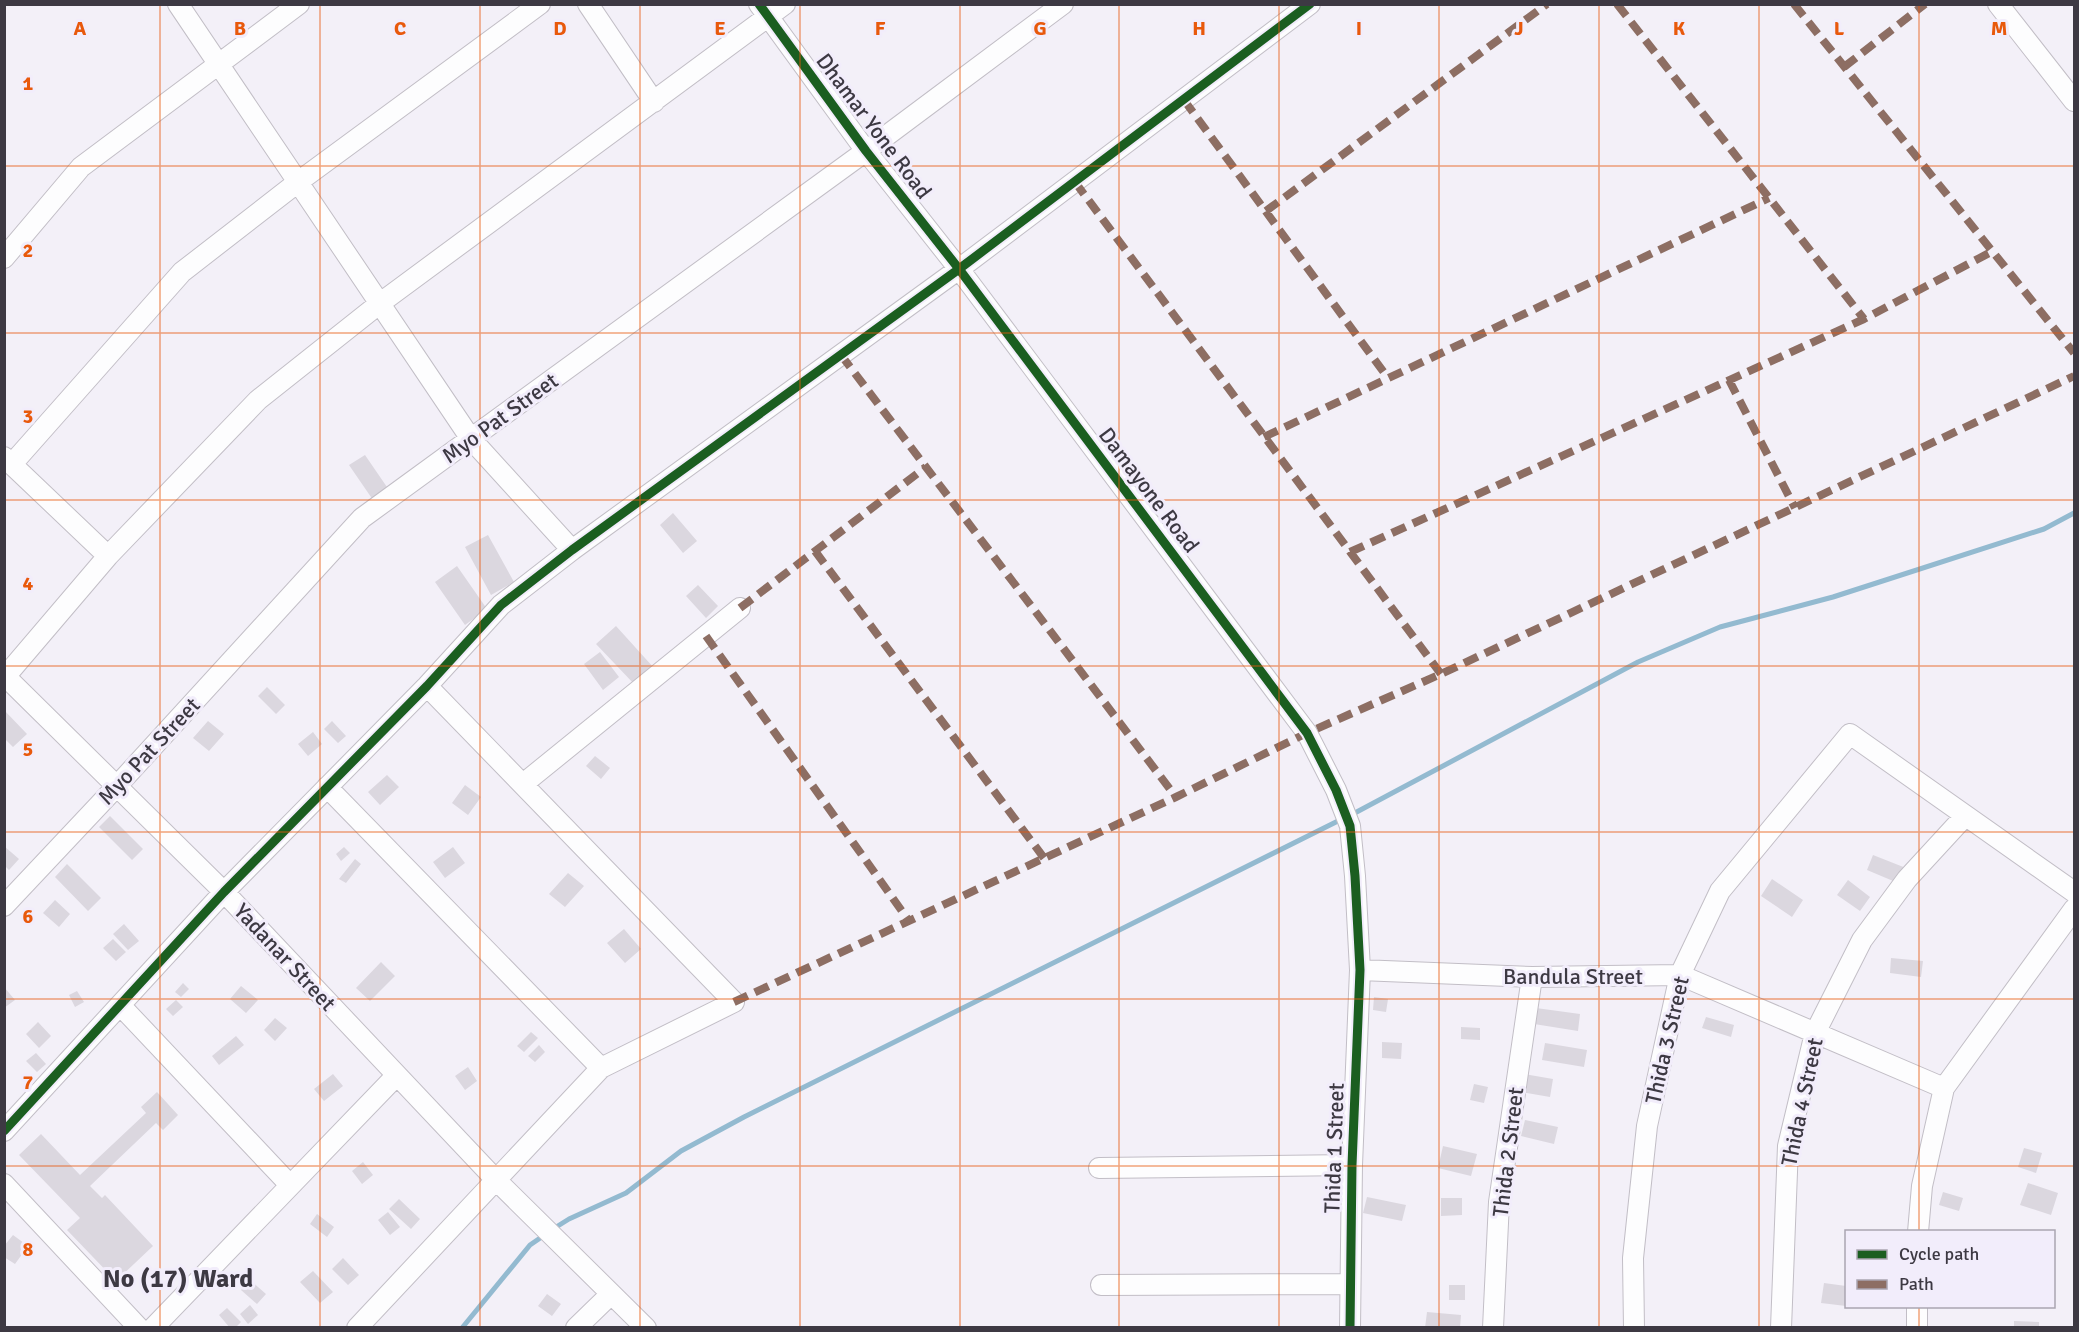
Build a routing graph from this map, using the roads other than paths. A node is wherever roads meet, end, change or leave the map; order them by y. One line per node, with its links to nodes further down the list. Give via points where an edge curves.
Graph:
1 (178, 4): 10 (street)
2 (299, 4): 10 (street)
3 (540, 4): 14 (street)
4 (588, 4): 12 (street)
5 (785, 4): 9 (street)
6 (1063, 4): 13 (street, Myo Pat Street)
7 (1310, 4): 16 (street)
8 (1998, 4): 11 (street)
9 (764, 11): 12 (street); 13 (street, Dhamar Yone Road)
10 (218, 64): 14 (street); 15 (street, via 81,167)
11 (2074, 101)
12 (654, 102): 17 (street)
13 (866, 151): 16 (street, Dhamar Yone Road); 18 (street, Myo Pat Street)
14 (298, 182): 17 (street); 19 (street, via 182,272)
15 (5, 256)
16 (959, 269): 20 (street); 29 (street, Damayone Road, via 1307,733)
17 (380, 304): 18 (street); 21 (street, via 258,400)
18 (471, 439): 20 (street); 26 (street, Myo Pat Street, via 362,518)
19 (8, 460): 21 (street)
20 (572, 550): 24 (street, via 501,606)
21 (108, 556): 23 (street)
22 (740, 608): 25 (street)
23 (5, 677): 26 (street, Yadanar Street)
24 (427, 686): 25 (street); 27 (street)
25 (523, 784): 39 (street, via 734,1002)
26 (116, 787): 30 (street, Yadanar Street); 32 (street, Myo Pat Street)
27 (327, 787): 30 (street); 39 (street)
28 (1965, 816): 31 (street); 35 (street, Thida 3 Street, via 1850,734 1720,891); 38 (street, Thida 4 Street, via 1907,879 1862,940)
29 (1350, 826): 34 (street, Thida 1 Street)
30 (224, 892): 37 (street); 40 (street, Yadanar Street)
31 (2074, 892)
32 (4, 906)
33 (2074, 909): 41 (street)
34 (1360, 970): 36 (street, Bandula Street); 43 (street, Thida 1 Street)
35 (1680, 975): 36 (street, Bandula Street); 38 (street, Bandula Street); 60 (street, Thida 3 Street, via 1647,1126 1633,1258)
36 (1532, 977): 59 (street, Thida 2 Street, via 1499,1202)
37 (120, 1005): 42 (street); 47 (street)
38 (1815, 1033): 41 (street, Bandula Street); 61 (street, Thida 4 Street, via 1788,1146)
39 (601, 1068): 45 (street)
40 (396, 1076): 45 (street, Yadanar Street); 47 (street)
41 (1944, 1088): 48 (street, via 1922,1186)
42 (4, 1131)
43 (1352, 1165): 44 (street); 49 (street, Thida 1 Street)
44 (1099, 1168)
45 (496, 1181): 51 (street, Yadanar Street); 55 (street)
46 (4, 1184): 53 (street)
47 (290, 1185): 54 (street)
48 (1918, 1230)
49 (1350, 1284): 50 (street); 58 (street, Thida 1 Street)
50 (1101, 1286)
51 (611, 1294): 56 (street); 57 (street)
52 (1917, 1308): 62 (street)
53 (139, 1328)
54 (153, 1328)
55 (357, 1328)
56 (576, 1328)
57 (646, 1328)
58 (1350, 1328)
59 (1493, 1328)
60 (1634, 1328)
61 (1781, 1328)
62 (1917, 1328)

